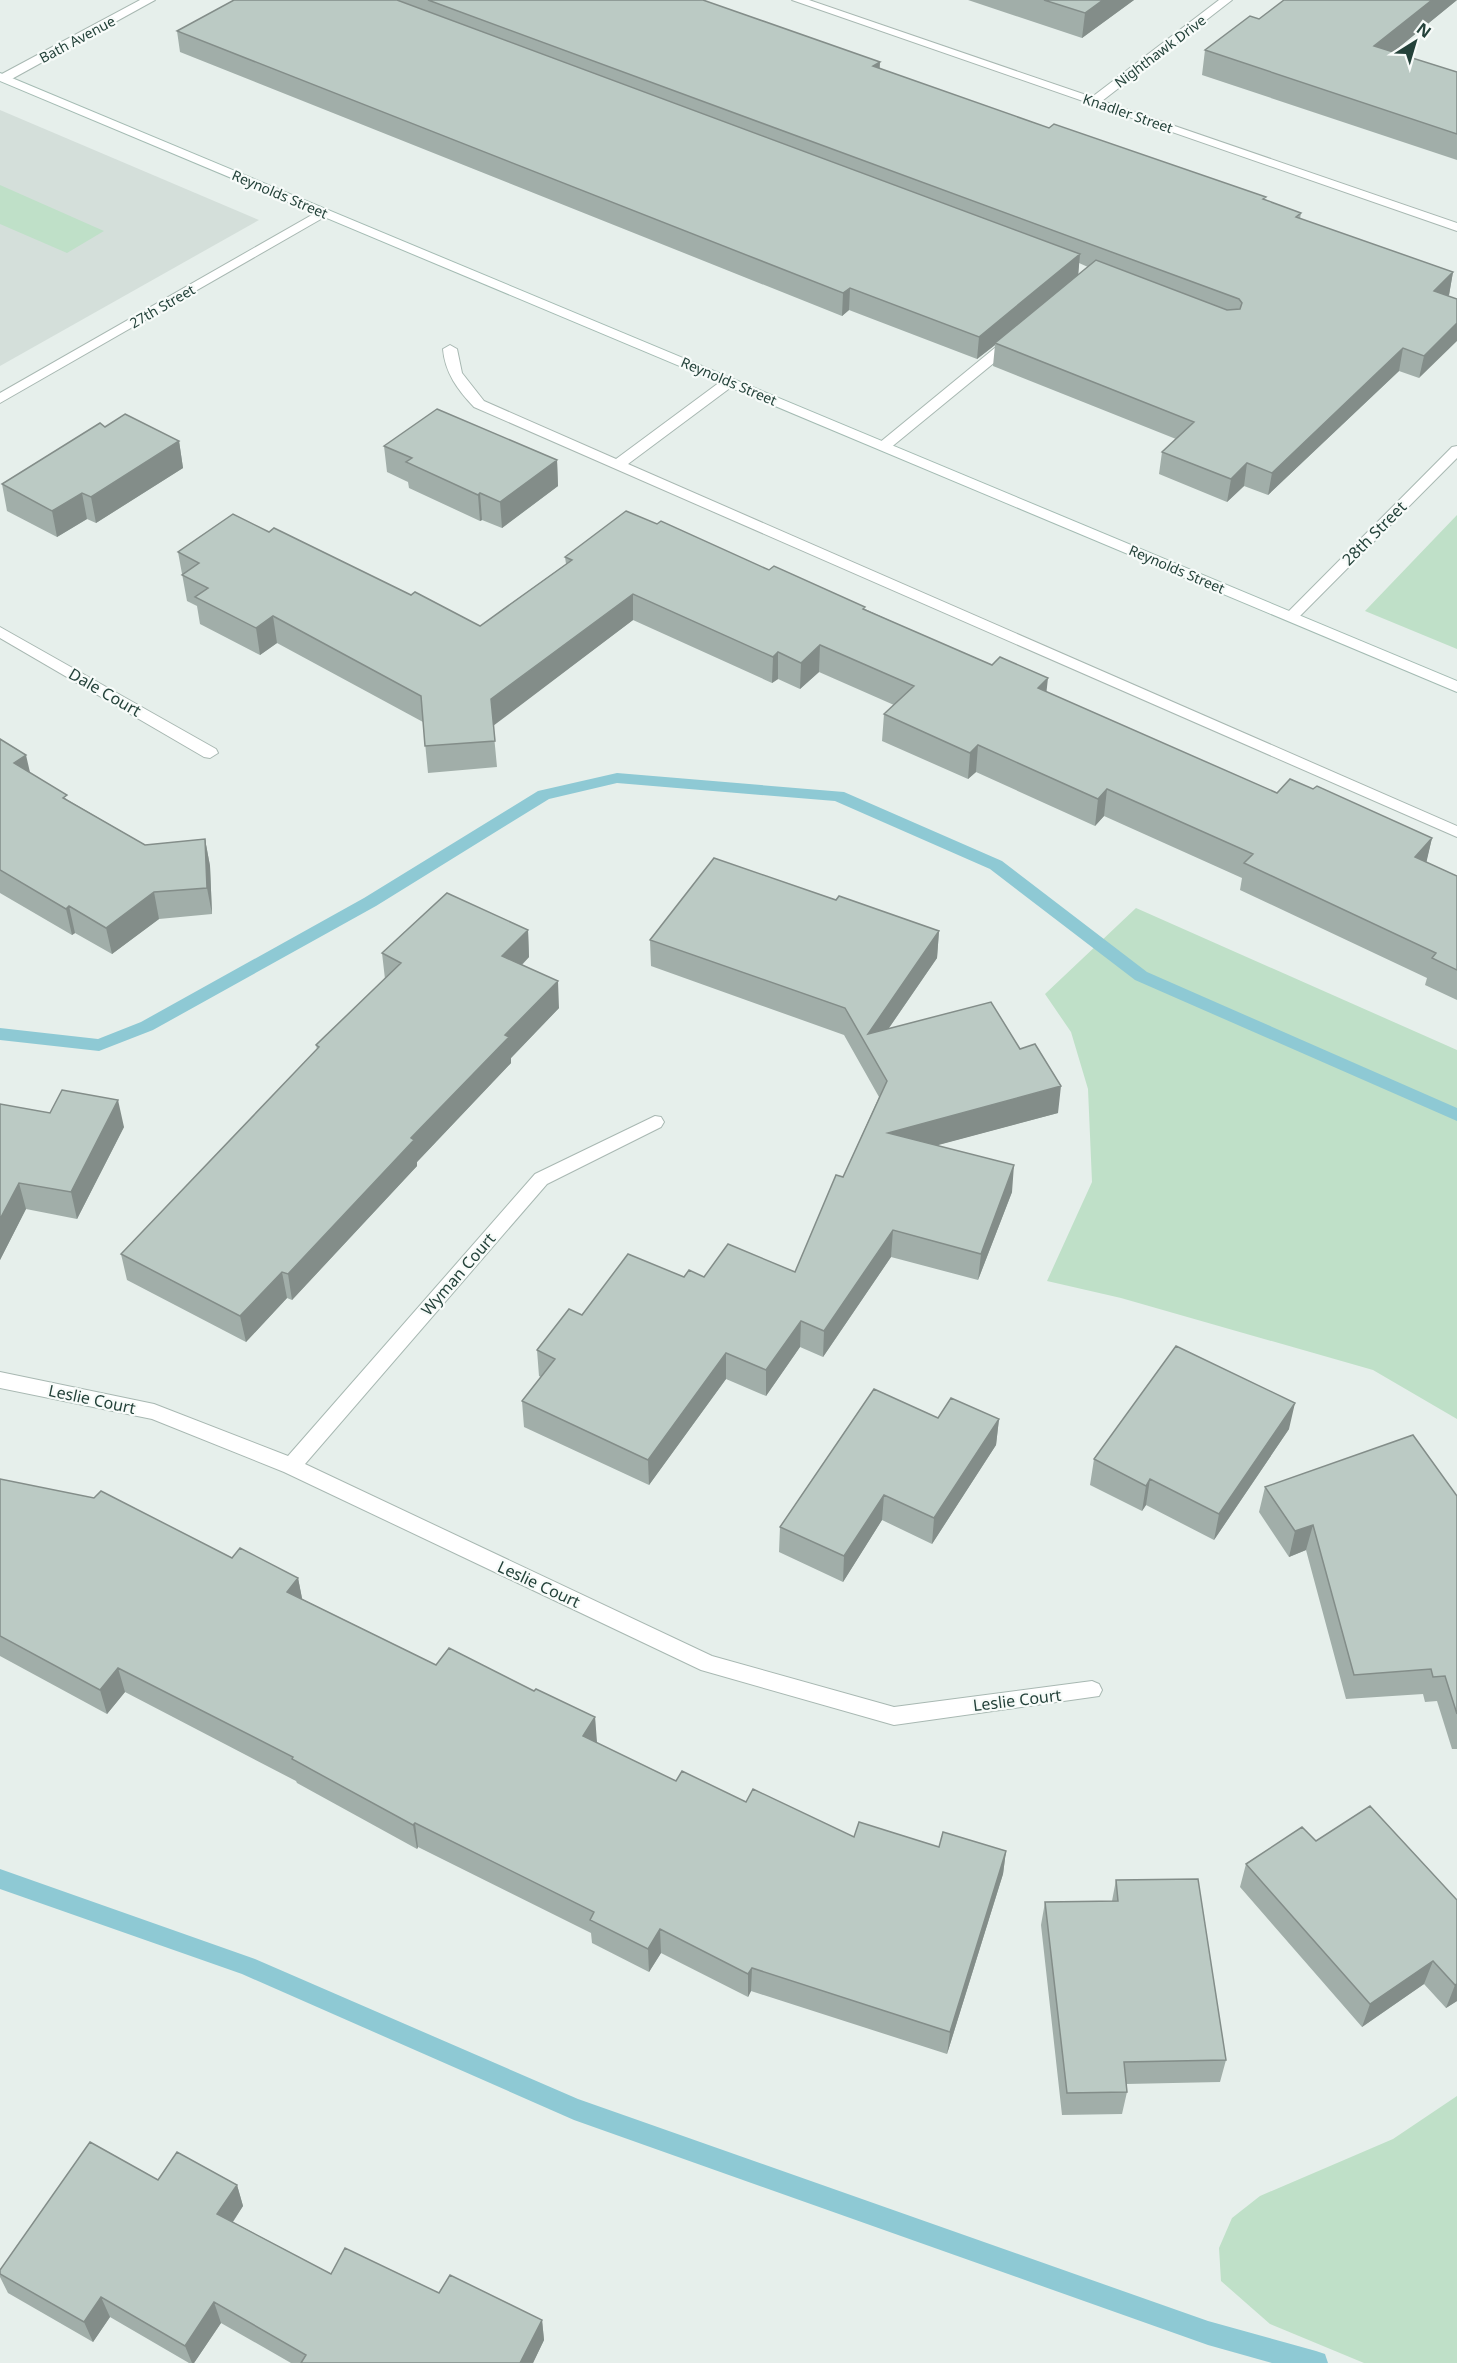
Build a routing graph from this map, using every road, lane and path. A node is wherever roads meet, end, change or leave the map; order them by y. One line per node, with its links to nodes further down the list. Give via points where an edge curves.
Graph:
1 (149, 0): 4 (street, Bath Avenue)
2 (798, 0): 5 (street, Knadler Street)
3 (1226, 0): 5 (street, Nighthawk Drive)
4 (2, 78): 6 (street, Reynolds Street)
5 (1094, 102): 7 (street, Knadler Street)
6 (324, 212): 10 (street, Reynolds Street); 11 (street, 27th Street)
7 (1457, 227)
8 (1020, 334): 12 (street)
9 (450, 350): 14 (street, via 460,386 479,404)
10 (729, 382): 12 (street, Reynolds Street); 14 (street)
11 (0, 399)
12 (884, 446): 15 (street, Reynolds Street)
13 (1457, 450): 15 (street, 28th Street)
14 (617, 465): 19 (street)
15 (1291, 617): 17 (street, Reynolds Street)
16 (0, 632): 18 (street, Dale Court)
17 (1457, 687)
18 (210, 753)
19 (1457, 832)
20 (656, 1122): 22 (street, Wyman Court, via 541,1179)
21 (0, 1380): 22 (street, Leslie Court, via 154,1412)
22 (291, 1466): 23 (street, Leslie Court, via 708,1664 894,1716)
23 (1092, 1690)

